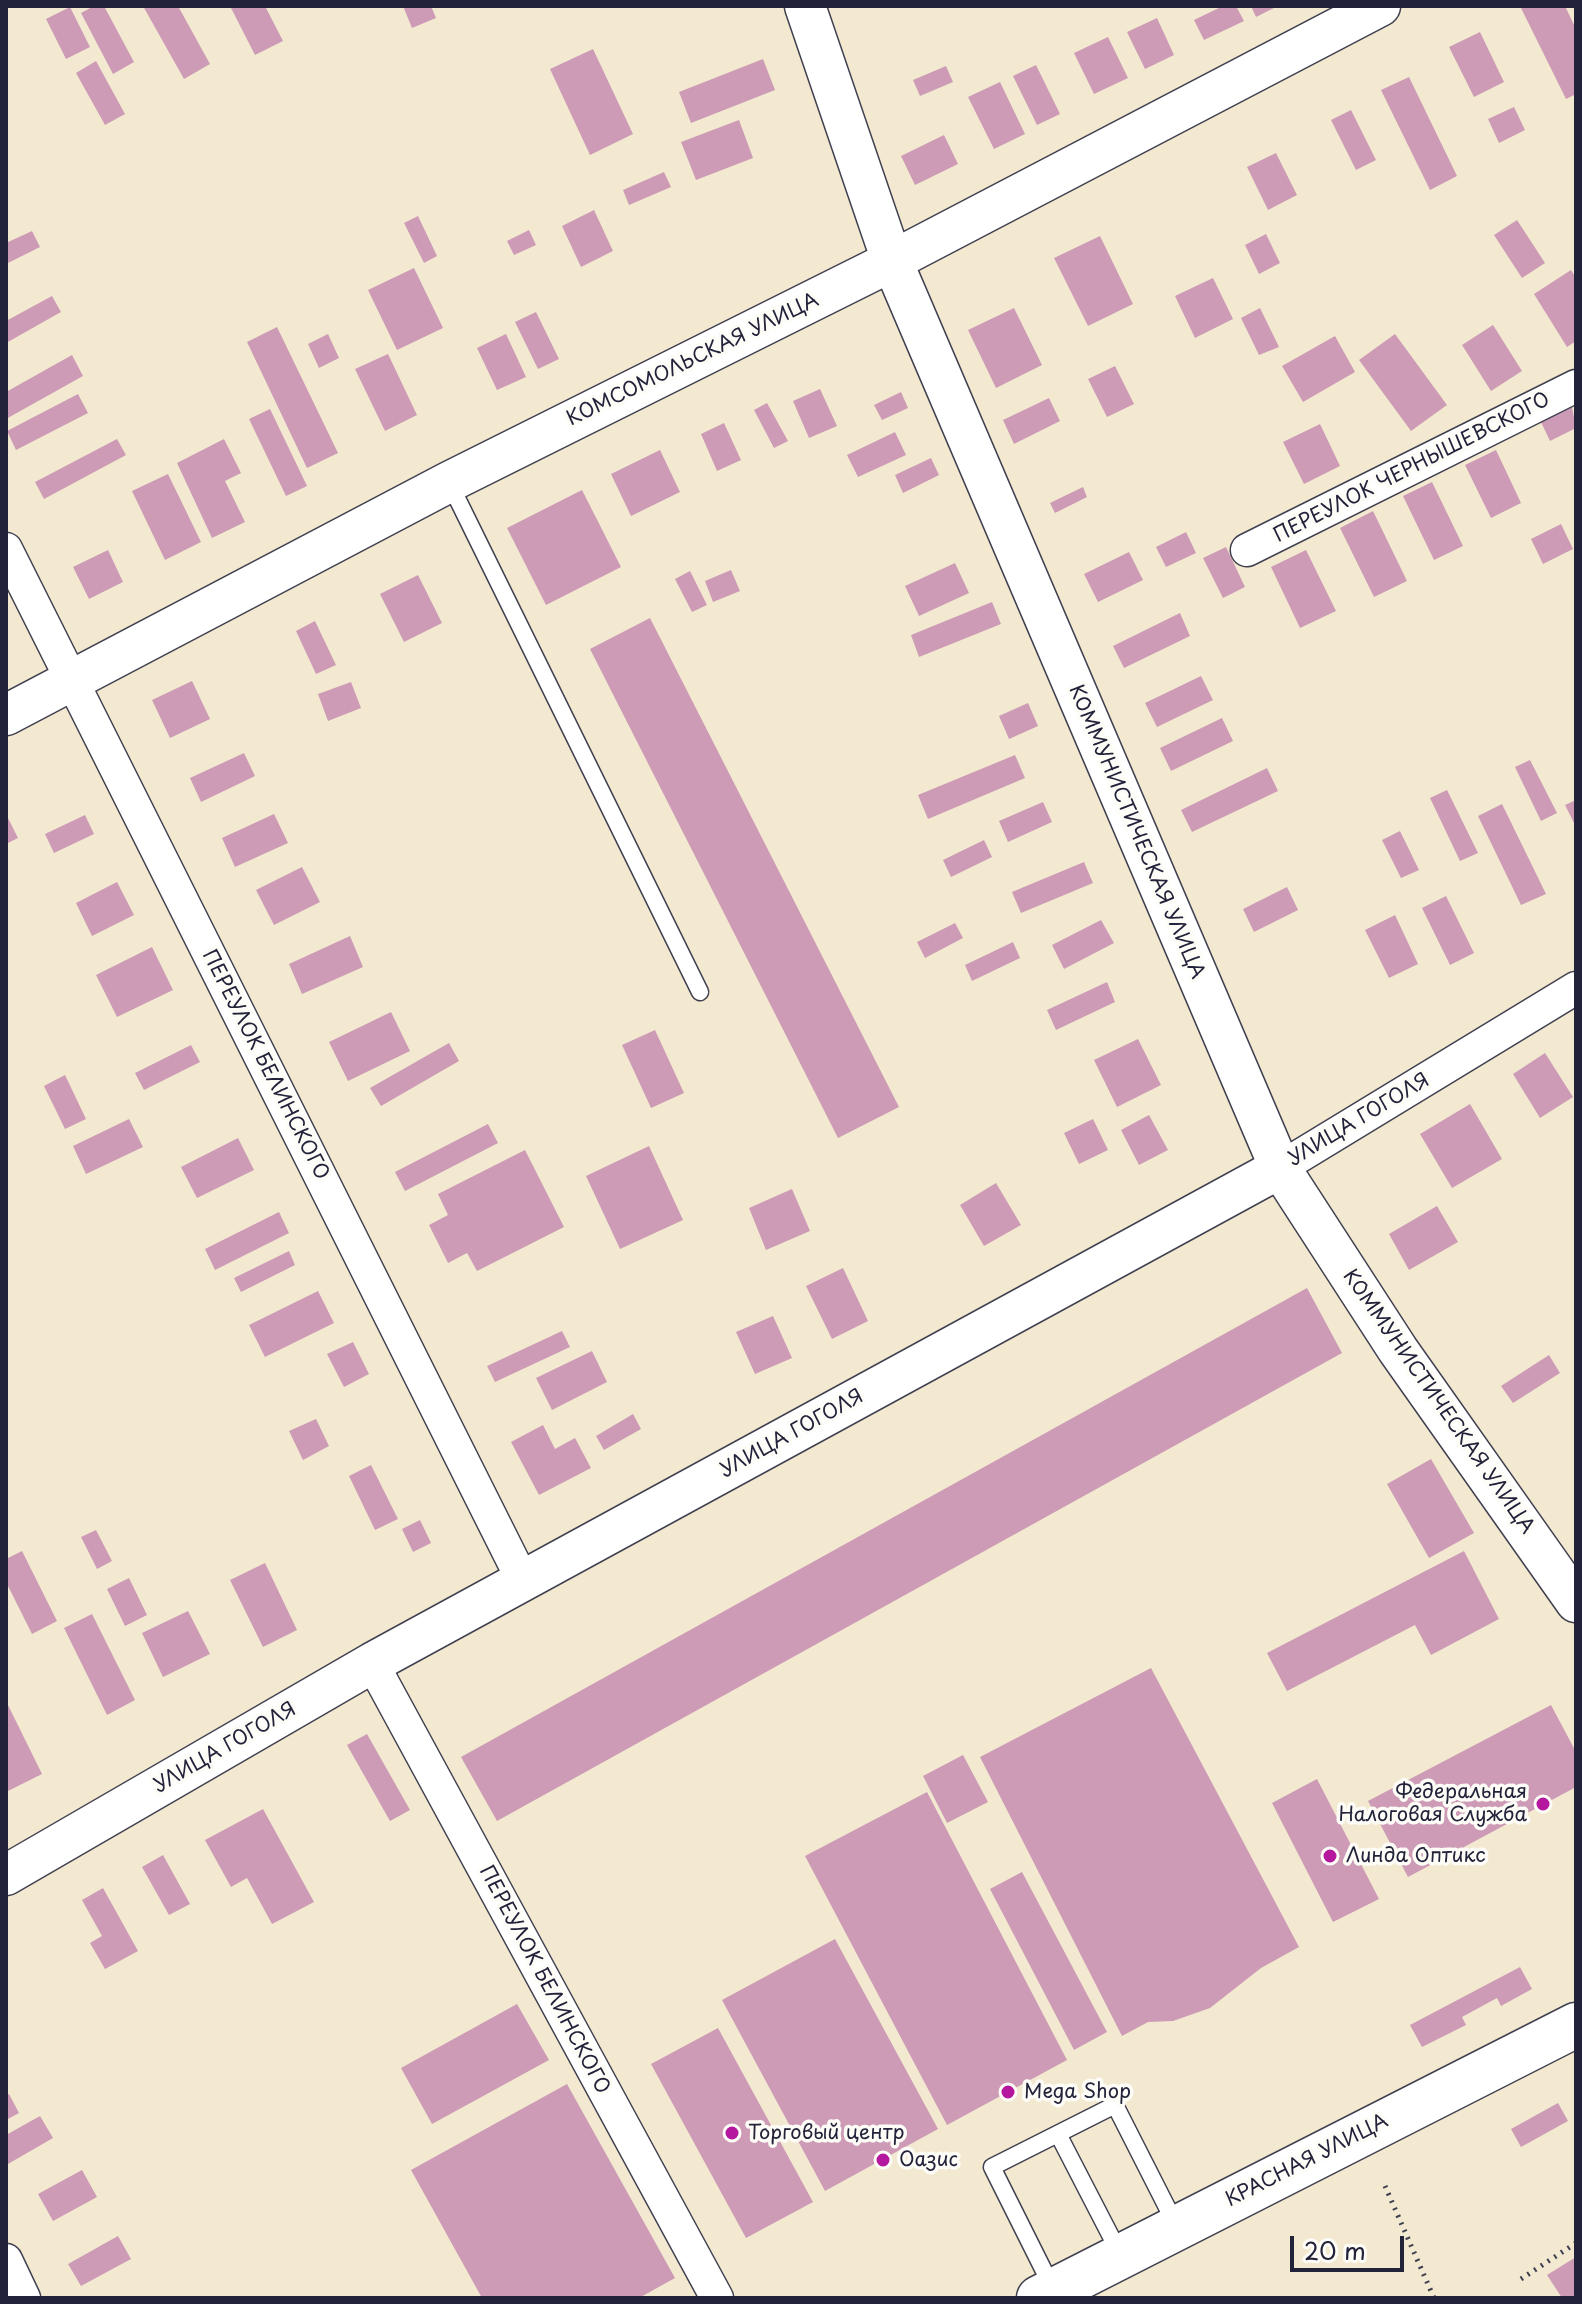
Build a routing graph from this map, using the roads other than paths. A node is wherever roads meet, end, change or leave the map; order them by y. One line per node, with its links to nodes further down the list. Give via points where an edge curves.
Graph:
1 (805, 6): 3 (street, КОММУНИСТИЧЕСКАЯ УЛИЦА)
2 (1380, 6): 3 (street, КОМСОМОЛЬСКАЯ УЛИЦА)
3 (892, 261): 5 (street, КОМСОМОЛЬСКАЯ УЛИЦА); 12 (street, КОММУНИСТИЧЕСКАЯ УЛИЦА)
4 (1576, 386): 7 (street, ПЕРЕУЛОК ЧЕРНЫШЕВСКОГО)
5 (449, 482): 8 (street, КОМСОМОЛЬСКАЯ УЛИЦА); 11 (lane)
6 (6, 549): 8 (street, ПЕРЕУЛОК БЕЛИНСКОГО)
7 (1247, 550)
8 (72, 680): 9 (street, КОМСОМОЛЬСКАЯ УЛИЦА); 13 (street, ПЕРЕУЛОК БЕЛИНСКОГО)
9 (6, 715)
10 (1576, 988): 12 (street, УЛИЦА ГОГОЛЯ)
11 (700, 992)
12 (1280, 1168): 13 (street, УЛИЦА ГОГОЛЯ); 14 (street, КОММУНИСТИЧЕСКАЯ УЛИЦА, via 1398,1350)
13 (523, 1581): 15 (street, УЛИЦА ГОГОЛЯ)
14 (1576, 1602)
15 (372, 1663): 16 (street, УЛИЦА ГОГОЛЯ); 24 (street, ПЕРЕУЛОК БЕЛИНСКОГО)
16 (6, 1875)
17 (1576, 2025): 19 (main road, КРАСНАЯ УЛИЦА)
18 (1058, 2134): 19 (lane, via 1115,2105); 20 (lane); 22 (lane, via 992,2167)
19 (1177, 2227): 20 (main road, КРАСНАЯ УЛИЦА)
20 (1121, 2256): 22 (main road, КРАСНАЯ УЛИЦА)
21 (6, 2260): 23 (street)
22 (1047, 2294)
23 (24, 2298)
24 (717, 2298)

